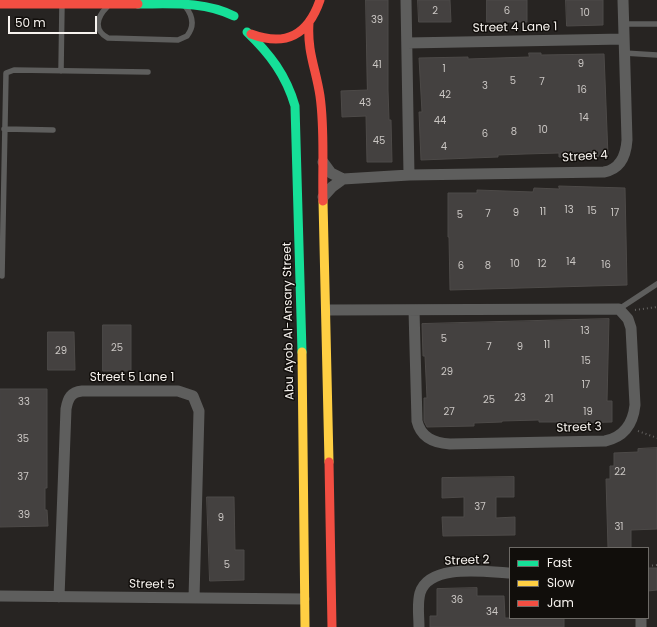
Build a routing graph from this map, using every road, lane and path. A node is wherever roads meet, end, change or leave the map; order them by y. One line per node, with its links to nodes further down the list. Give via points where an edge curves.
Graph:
1 (320, 0): 9 (street, via 316,14)
2 (406, 0): 14 (street)
3 (624, 0): 11 (street, Street 4)
4 (0, 4): 5 (street)
5 (62, 4): 6 (street); 17 (lane)
6 (110, 4): 7 (street); 7 (lane, via 101,13 97,24 99,31 108,38 178,40 187,36 192,26 191,15)
7 (184, 4): 10 (street, via 227,11)
8 (228, 6): 10 (street)
9 (309, 23): 10 (street, via 293,36 277,40 261,39); 21 (street, via 310,55 322,104)
10 (240, 24): 34 (street, Abu Ayob Al-Ansary Street, via 278,63 289,83 295,106)
11 (624, 24): 12 (lane); 13 (street, Street 4)
12 (657, 24)
13 (624, 39): 14 (street, Street 4 Lane 1); 15 (street, Street 4)
14 (407, 43): 22 (street)
15 (624, 53): 16 (lane); 22 (street, Street 4, via 626,145 622,161 615,168 604,172)
16 (657, 55)
17 (61, 71): 18 (lane); 19 (lane, via 8,71 5,78)
18 (148, 72)
19 (4, 129): 20 (lane); 25 (lane)
20 (53, 130)
21 (323, 162): 23 (street, via 331,173); 24 (street)
22 (409, 175): 23 (street, Street 4)
23 (344, 179): 24 (street, via 332,187)
24 (323, 198): 28 (street)
25 (2, 276)
26 (657, 284): 30 (lane)
27 (657, 307): 30 (path)
28 (327, 310): 29 (street); 33 (street)
29 (414, 310): 30 (street); 31 (street, Street 3, via 417,421 422,434 433,441 450,444 605,441 617,437)
30 (621, 310): 31 (street, via 628,318 631,328 635,405)
31 (628, 427): 32 (path)
32 (657, 438)
33 (328, 440): 34 (street, via 326,447 315,451 308,449); 35 (street)
34 (304, 442): 36 (street, Abu Ayob Al-Ansary Street)
35 (329, 484): 36 (street, via 326,478 317,474 308,478); 43 (street)
36 (304, 487): 41 (street, Abu Ayob Al-Ansary Street)
37 (509, 572): 44 (street, Street 2, via 452,572 437,576 424,586 420,594)
38 (0, 596): 39 (street, Street 5)
39 (59, 597): 40 (street, Street 5); 40 (street, Street 5 Lane 1, via 66,409 69,398 72,394 82,391 178,391 193,396 199,411)
40 (194, 598): 41 (street, Street 5)
41 (304, 600): 42 (street, Abu Ayob Al-Ansary Street)
42 (305, 627)
43 (332, 627)
44 (419, 627)

